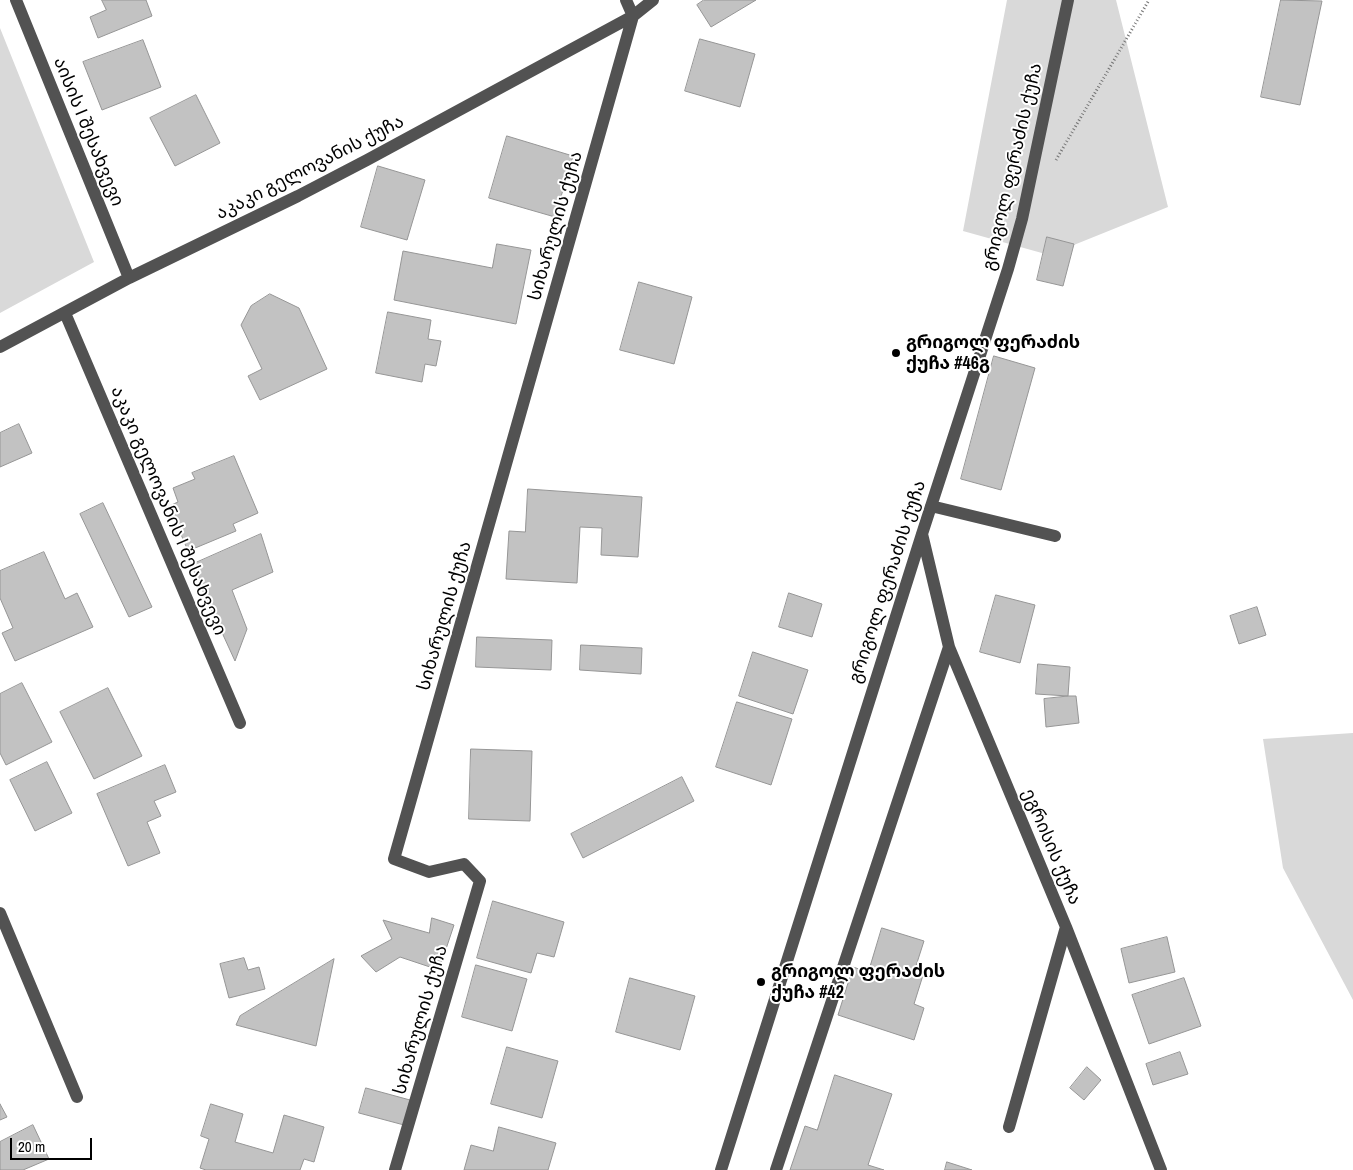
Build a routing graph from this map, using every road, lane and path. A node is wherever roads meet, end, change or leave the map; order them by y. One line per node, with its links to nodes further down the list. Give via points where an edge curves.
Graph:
1 (16, 0): 8 (street, აისის I შესახვევი)
2 (626, 0): 6 (street)
3 (653, 0): 6 (street, აკაკი გელოვანის ქუჩა)
4 (1068, 0): 11 (street, გრიგოლ ფერაძის ქუჩა, via 1022,219)
5 (1149, 0): 7 (path)
6 (634, 16): 8 (street, აკაკი გელოვანის ქუჩა, via 298,196); 20 (street, სიხარულის ქუჩა, via 394,860 429,872 464,864 480,881)
7 (1052, 168)
8 (129, 278): 9 (street, აკაკი გელოვანის ქუჩა)
9 (65, 312): 10 (street, აკაკი გელოვანის ქუჩა); 15 (street, აკაკი გელოვანის I შესახვევი)
10 (0, 347)
11 (931, 506): 12 (street, გრიგოლ ფერაძის ქუჩა); 13 (street)
12 (922, 534): 14 (street, ეგრისის ქუჩა); 21 (street, გრიგოლ ფერაძის ქუჩა)
13 (1055, 536)
14 (949, 647): 17 (street, ეგრისის ქუჩა); 22 (street)
15 (240, 723)
16 (0, 913): 18 (street)
17 (1066, 927): 19 (street); 23 (street, ეგრისის ქუჩა)
18 (77, 1097)
19 (1009, 1127)
20 (395, 1170)
21 (721, 1170)
22 (776, 1170)
23 (1161, 1170)

